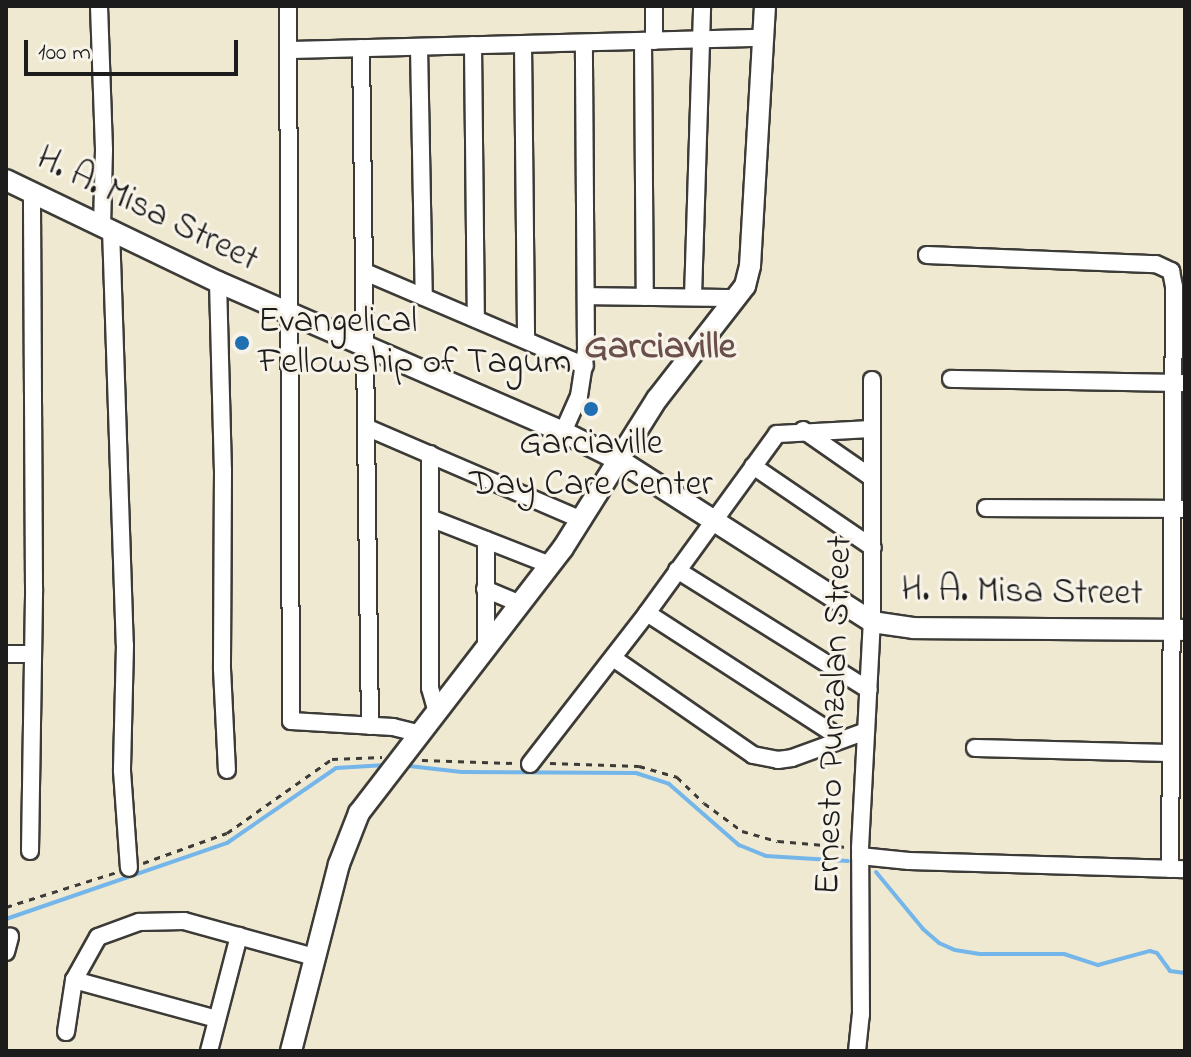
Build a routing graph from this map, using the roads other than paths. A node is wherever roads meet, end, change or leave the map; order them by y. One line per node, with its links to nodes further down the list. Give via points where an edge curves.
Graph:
1 (99, 6): 17 (street)
2 (288, 6): 14 (street)
3 (654, 6): 8 (street)
4 (702, 6): 7 (street)
5 (765, 6): 6 (street)
6 (763, 38): 7 (street); 25 (street, via 750,266)
7 (700, 40): 8 (street); 24 (street)
8 (648, 41): 9 (street); 23 (street)
9 (584, 43): 10 (street); 21 (street)
10 (523, 44): 11 (street); 28 (street)
11 (473, 45): 12 (street); 27 (street)
12 (419, 47): 13 (street); 22 (street)
13 (361, 48): 14 (street); 19 (street)
14 (290, 50): 26 (street)
15 (6, 180): 16 (street, H. A. Misa Street)
16 (32, 192): 17 (street, H. A. Misa Street); 58 (street)
17 (106, 227): 20 (street, H. A. Misa Street); 72 (street)
18 (927, 255): 33 (street, via 1165,266 1174,279)
19 (365, 272): 22 (street); 29 (street)
20 (218, 282): 26 (street, H. A. Misa Street); 69 (street)
21 (587, 296): 23 (street); 30 (street)
22 (424, 297): 27 (street)
23 (645, 297): 24 (street)
24 (693, 297): 25 (street)
25 (737, 298): 39 (street, via 657,399)
26 (290, 315): 29 (street, H. A. Misa Street); 62 (street, via 291,721)
27 (476, 319): 28 (street)
28 (526, 340): 30 (street)
29 (366, 348): 34 (street); 37 (street, H. A. Misa Street)
30 (585, 366): 37 (street)
31 (951, 379): 33 (street)
32 (872, 380): 35 (street, Ernesto Punzalan Street)
33 (1179, 382): 43 (street)
34 (368, 428): 38 (street); 62 (street)
35 (872, 429): 36 (street); 41 (street, Ernesto Punzalan Street)
36 (803, 430): 40 (street, via 777,434); 41 (street)
37 (563, 432): 39 (street, H. A. Misa Street)
38 (430, 454): 44 (street); 45 (street)
39 (619, 460): 45 (street); 46 (street, H. A. Misa Street)
40 (753, 466): 46 (street); 48 (street)
41 (872, 478): 48 (street, Ernesto Punzalan Street)
42 (986, 508): 43 (street)
43 (1178, 509): 55 (street)
44 (430, 518): 47 (street); 61 (street, via 430,688)
45 (582, 520): 49 (street)
46 (713, 520): 50 (street); 54 (street, H. A. Misa Street)
47 (486, 540): 49 (street); 51 (street)
48 (873, 548): 54 (street, Ernesto Punzalan Street)
49 (550, 565): 52 (street)
50 (677, 570): 53 (street); 60 (street)
51 (485, 589): 52 (street); 56 (street)
52 (521, 604): 56 (street)
53 (647, 613): 59 (street); 65 (street)
54 (872, 622): 55 (street, H. A. Misa Street, via 913,628); 60 (street, Ernesto Punzalan Street)
55 (1178, 630): 67 (street)
56 (486, 649): 61 (street)
57 (6, 654): 58 (street)
58 (33, 654): 70 (street)
59 (613, 658): 65 (street, via 753,755 792,758); 68 (street)
60 (869, 690): 63 (street, Ernesto Punzalan Street)
61 (437, 713): 64 (street)
62 (370, 726): 64 (street)
63 (866, 731): 65 (street); 71 (street, Ernesto Punzalan Street)
64 (421, 734): 75 (street, via 351,828)
65 (842, 739)
66 (975, 748): 67 (street)
67 (1170, 753): 73 (street)
68 (530, 764)
69 (227, 770)
70 (30, 851)
71 (860, 852): 73 (street, via 909,861); 81 (street, Ernesto Punzalan Street)
72 (129, 868)
73 (1178, 869)
74 (239, 936): 75 (street); 76 (street, via 184,921 139,922 98,937); 77 (street)
75 (314, 957): 80 (street)
76 (74, 980): 77 (street); 78 (street)
77 (217, 1019): 79 (street)
78 (66, 1032)
79 (209, 1051)
80 (291, 1051)
81 (857, 1051)

